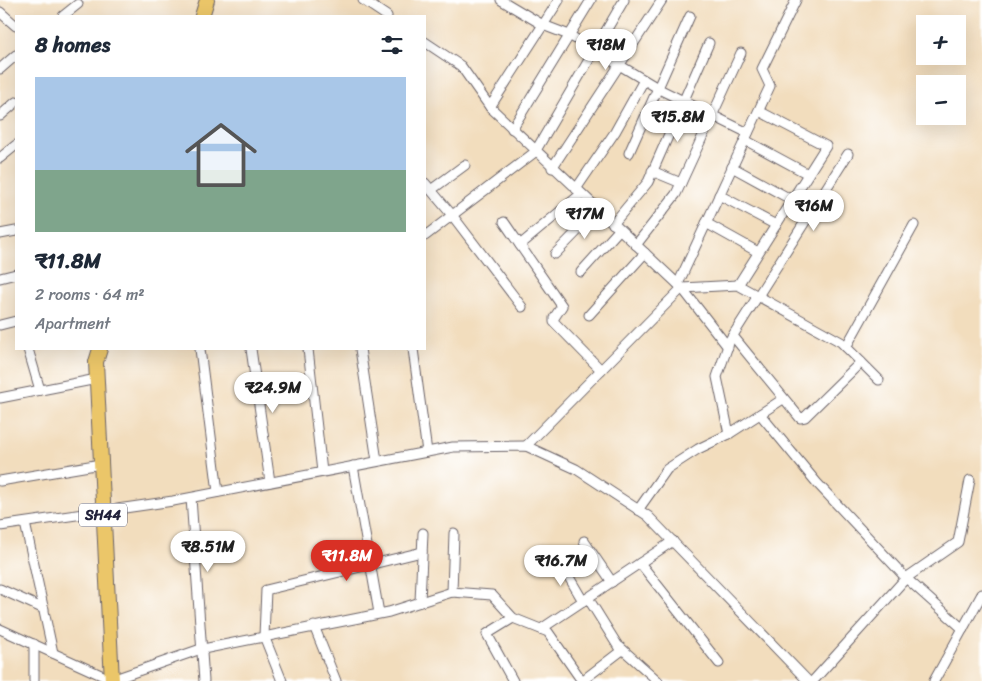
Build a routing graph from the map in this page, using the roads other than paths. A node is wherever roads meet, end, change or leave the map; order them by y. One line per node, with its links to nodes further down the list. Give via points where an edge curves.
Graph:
1 (206, 0): 11 (main road)
2 (363, 0): 12 (street)
3 (501, 0): 16 (street)
4 (559, 0): 16 (street)
5 (591, 0): 17 (street)
6 (624, 0): 20 (street)
7 (662, 0): 23 (street)
8 (796, 0): 30 (street, via 762,68 770,86)
9 (78, 4): 10 (street)
10 (64, 15)
11 (202, 15)
12 (386, 15)
13 (690, 16): 26 (street)
14 (2, 18): 15 (street)
15 (15, 25)
16 (542, 25): 17 (street); 29 (street)
17 (569, 35): 20 (street); 33 (street)
18 (426, 43): 29 (street, via 461,66)
19 (710, 43): 27 (street)
20 (595, 51): 23 (street); 36 (street)
21 (741, 53): 32 (street)
22 (15, 56): 24 (street)
23 (620, 66): 25 (street); 41 (street)
24 (0, 69)
25 (644, 80): 26 (street); 47 (street)
26 (658, 88): 27 (street); 37 (street)
27 (684, 101): 32 (street); 43 (street)
28 (15, 103): 31 (street)
29 (490, 107): 33 (street)
30 (758, 111): 34 (street); 44 (street, via 826,146)
31 (0, 116)
32 (712, 116): 34 (street); 45 (street)
33 (512, 129): 36 (street)
34 (746, 137): 42 (street); 44 (street)
35 (15, 146): 39 (street)
36 (535, 152): 41 (street); 51 (street)
37 (629, 152)
38 (848, 154): 70 (street)
39 (0, 158)
40 (465, 164): 46 (street)
41 (552, 168): 47 (street)
42 (732, 168): 48 (street); 49 (street)
43 (652, 171): 45 (street); 56 (street, via 648,182)
44 (808, 174): 49 (street)
45 (681, 183): 61 (street)
46 (428, 187): 51 (street)
47 (578, 192): 50 (street); 60 (street)
48 (719, 195): 53 (street); 54 (street)
49 (792, 200): 54 (street)
50 (598, 210): 56 (street); 64 (street)
51 (452, 215): 59 (street); 71 (street)
52 (504, 222): 60 (street)
53 (706, 223): 62 (street); 69 (street)
54 (776, 225): 62 (street)
55 (914, 225): 77 (street)
56 (616, 227): 61 (street); 65 (street)
57 (15, 231): 58 (street)
58 (0, 234)
59 (426, 235)
60 (520, 244): 86 (street, via 562,306 554,322)
61 (636, 245): 63 (street)
62 (758, 252): 68 (street)
63 (645, 253): 69 (street); 72 (street)
64 (555, 254)
65 (581, 272)
66 (15, 274): 67 (street)
67 (0, 278)
68 (738, 285): 69 (street); 70 (street)
69 (680, 286): 76 (street); 86 (street)
70 (759, 297): 75 (street); 77 (street)
71 (522, 307)
72 (589, 315)
73 (15, 322): 74 (street)
74 (0, 325)
75 (733, 336): 76 (street); 91 (street)
76 (728, 347): 93 (street, via 717,377)
77 (846, 347): 85 (street)
78 (28, 350): 89 (street)
79 (100, 350): 87 (main road, SH44, via 96,362)
80 (200, 350): 103 (street)
81 (251, 350): 102 (street)
82 (308, 350): 99 (street)
83 (360, 350): 96 (street)
84 (413, 350): 95 (street)
85 (861, 362): 88 (street); 91 (street, via 802,418)
86 (601, 370): 94 (street)
87 (97, 379): 89 (street); 97 (main road, SH44)
88 (879, 380)
89 (40, 390): 90 (street)
90 (0, 398)
91 (783, 399): 92 (street)
92 (760, 414): 93 (street); 117 (street, via 817,483)
93 (729, 434): 105 (street, via 667,469)
94 (526, 446): 95 (street, via 453,447); 105 (street, via 576,470)
95 (427, 452): 96 (street)
96 (377, 462): 98 (street)
97 (101, 464): 101 (street); 106 (main road, SH44)
98 (353, 466): 99 (street); 116 (street)
99 (322, 472): 102 (street)
100 (970, 480): 117 (street, via 958,542)
101 (0, 481)
102 (270, 482): 103 (street)
103 (218, 492): 104 (street)
104 (191, 498): 106 (street); 134 (street)
105 (638, 510): 112 (street)
106 (103, 511): 107 (street); 137 (main road, SH44)
107 (24, 523): 108 (street); 124 (street)
108 (0, 526)
109 (423, 532): 113 (street)
110 (454, 534): 120 (street)
111 (584, 541): 118 (street)
112 (672, 542): 115 (street); 145 (street)
113 (422, 552): 116 (street); 123 (street)
114 (559, 560): 122 (street)
115 (640, 563): 118 (street); 136 (street)
116 (370, 564): 125 (street); 131 (street, via 266,590)
117 (906, 578): 130 (street); 146 (street)
118 (612, 582): 122 (street)
119 (0, 589): 124 (street)
120 (452, 592): 123 (street); 126 (street, via 492,595)
121 (982, 594): 130 (street)
122 (586, 600): 129 (street); 133 (street)
123 (420, 602): 125 (street)
124 (44, 609): 135 (street)
125 (379, 613): 127 (street)
126 (513, 618): 129 (street); 142 (street, via 487,634)
127 (314, 626): 131 (street); 141 (street)
128 (0, 628): 132 (street)
129 (541, 629): 143 (street, via 548,632)
130 (963, 629): 147 (street)
131 (264, 636): 134 (street); 140 (street)
132 (34, 644): 135 (street); 138 (street)
133 (620, 647): 143 (street, via 619,653); 144 (street)
134 (202, 649): 137 (street); 139 (street)
135 (54, 653): 137 (street)
136 (719, 663)
137 (112, 680)
138 (34, 681)
139 (204, 681)
140 (282, 681)
141 (336, 681)
142 (513, 681)
143 (582, 681)
144 (658, 681)
145 (808, 681)
146 (813, 681)
147 (934, 681)

